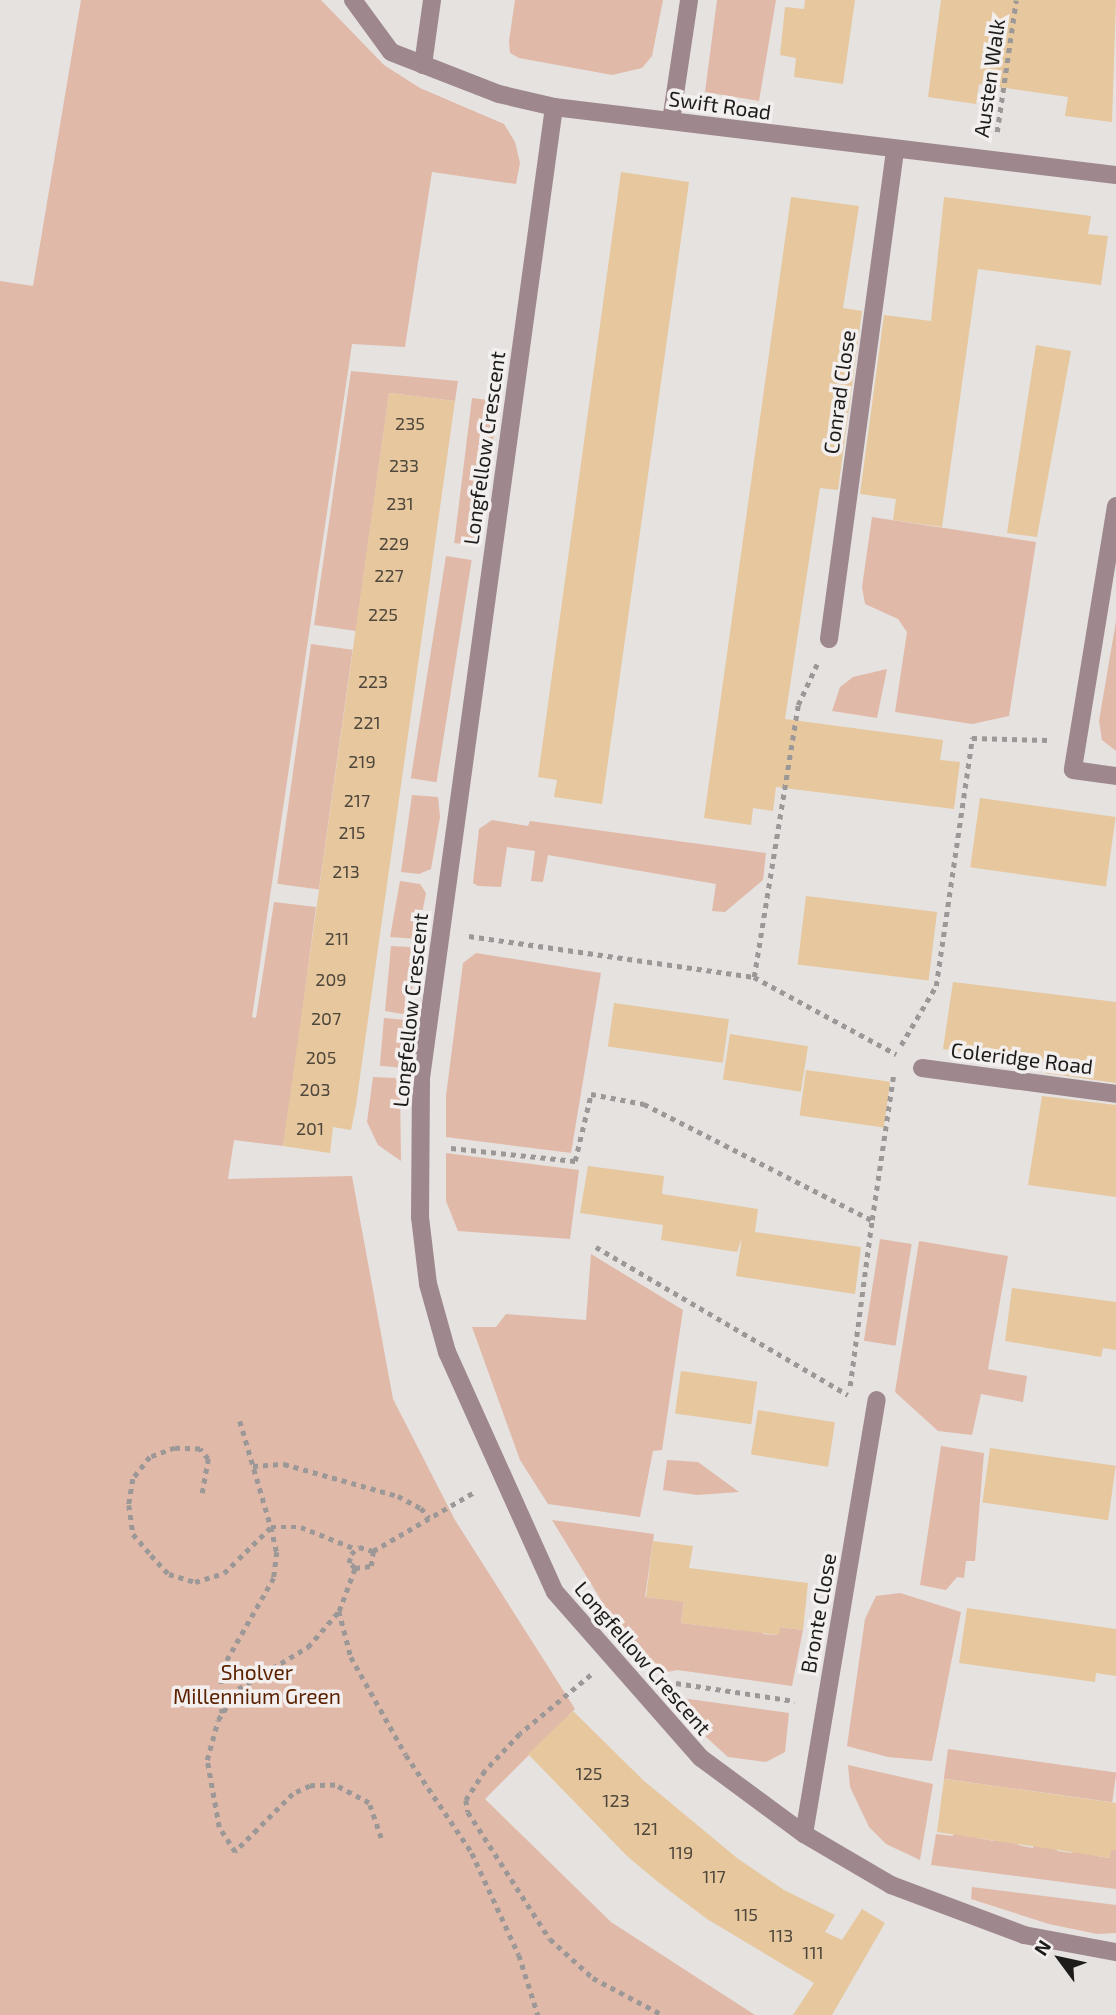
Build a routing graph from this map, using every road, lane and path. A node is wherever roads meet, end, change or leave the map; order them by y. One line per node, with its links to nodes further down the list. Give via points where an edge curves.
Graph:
1 (353, 0): 5 (street, Swift Road, via 391,52)
2 (432, 0): 5 (street)
3 (689, 0): 7 (street)
4 (1016, 0): 9 (path, Austen Walk)
5 (423, 65): 6 (street, Swift Road, via 499,94)
6 (554, 107): 7 (street, Swift Road); 15 (street, Longfellow Crescent)
7 (671, 121): 8 (street, Swift Road)
8 (895, 151): 9 (street, Swift Road); 12 (street, Conrad Close)
9 (993, 161): 10 (street, Swift Road)
10 (1116, 175)
11 (1116, 506): 13 (street)
12 (829, 639): 16 (path, via 798,705)
13 (1077, 741): 14 (street, via 1073,770); 17 (path, via 972,738 936,986)
14 (1116, 776)
15 (440, 932): 16 (path); 20 (street, Longfellow Crescent, via 421,1079)
16 (754, 977): 17 (path)
17 (896, 1054): 18 (path); 21 (path)
18 (922, 1068): 19 (street, Coleridge Road)
19 (1116, 1094)
20 (421, 1145): 21 (path, via 575,1161 591,1094 644,1104); 27 (street, Longfellow Crescent, via 420,1217 428,1284 447,1352)
21 (872, 1220): 23 (path)
22 (596, 1247): 23 (path)
23 (849, 1395): 24 (path)
24 (877, 1400): 37 (street, Bronte Close)
25 (240, 1421): 26 (path)
26 (253, 1466): 29 (path, via 284,1464 398,1496 421,1508); 30 (path)
27 (501, 1477): 29 (path); 35 (street, Longfellow Crescent, via 555,1592)
28 (202, 1493): 30 (path, via 208,1459 200,1449 175,1448 150,1457 133,1479 129,1505 134,1534 169,1574 195,1582 224,1573)
29 (429, 1518): 32 (path)
30 (271, 1527): 31 (path, via 301,1527); 38 (path, via 277,1552 274,1578 222,1669)
31 (356, 1549): 32 (path); 33 (path, via 348,1563)
32 (373, 1551): 33 (path, via 371,1566)
33 (355, 1568): 34 (path)
34 (338, 1611): 38 (path, via 308,1647 238,1689); 42 (path, via 351,1657 406,1755 472,1853 519,1955)
35 (611, 1660): 36 (street, Longfellow Crescent); 43 (path, via 520,1734 485,1771 466,1800 468,1812 550,1939 593,1978)
36 (642, 1693): 37 (path, via 669,1682); 39 (street, Longfellow Crescent, via 701,1758)
37 (825, 1705): 39 (street, Bronte Close)
38 (222, 1713): 40 (path, via 206,1760 219,1827 235,1852 293,1794 310,1786 335,1785 369,1803)
39 (804, 1834): 41 (street, Longfellow Crescent, via 891,1885 953,1911 1024,1935)
40 (381, 1838)
41 (1116, 1952)
42 (538, 2015)
43 (663, 2015)

